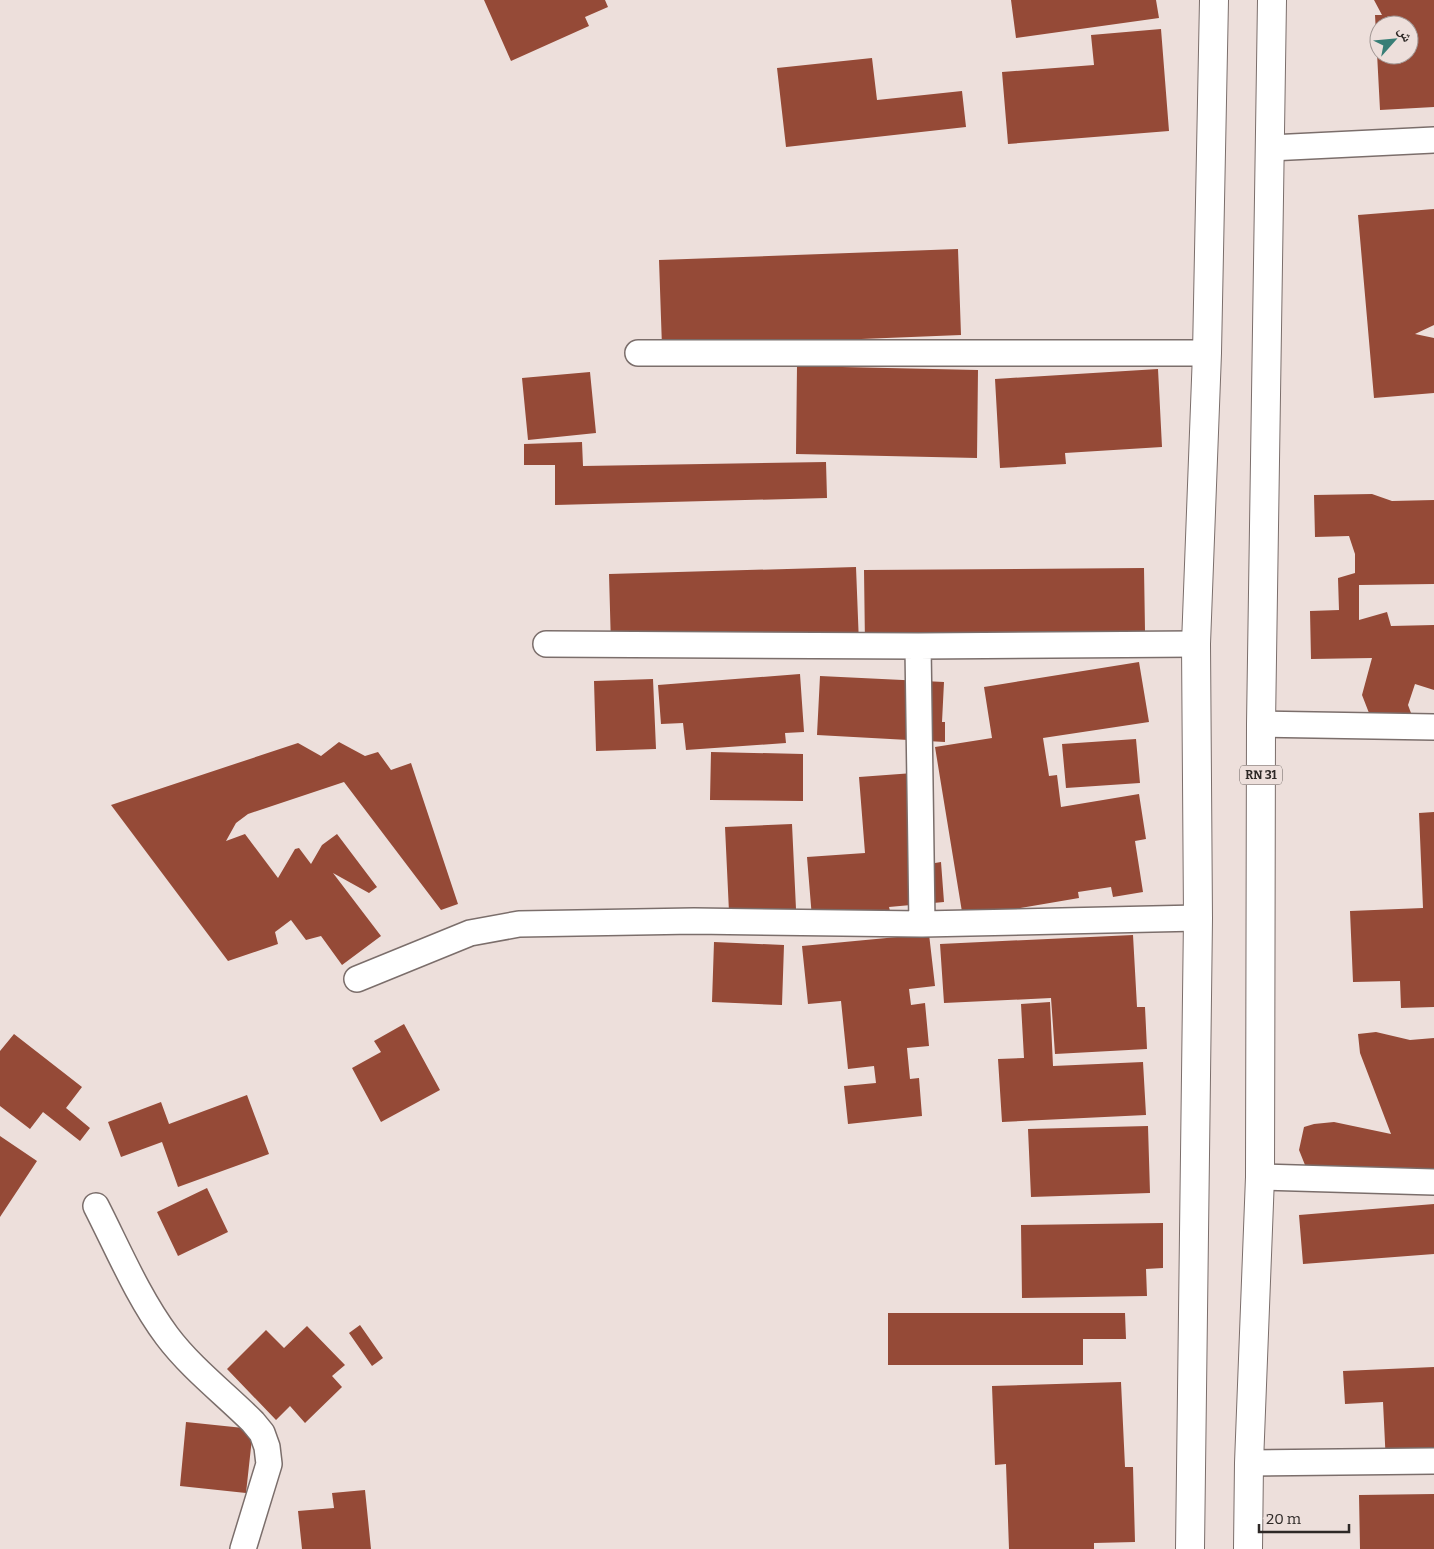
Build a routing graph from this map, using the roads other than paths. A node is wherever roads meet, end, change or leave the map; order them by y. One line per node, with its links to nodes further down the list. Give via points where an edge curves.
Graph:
1 (1214, 0): 6 (highway)
2 (1272, 0): 4 (highway, RN 31)
3 (1434, 140): 4 (street)
4 (1269, 148): 10 (highway, RN 31)
5 (638, 353): 6 (street)
6 (1207, 353): 8 (highway)
7 (546, 644): 9 (street)
8 (1196, 644): 9 (street); 12 (highway)
9 (918, 646): 13 (street)
10 (1261, 724): 11 (street); 15 (highway, RN 31)
11 (1434, 727)
12 (1198, 918): 13 (street); 21 (highway)
13 (922, 924): 14 (street, via 694,921 519,924 470,933)
14 (357, 979)
15 (1260, 1177): 16 (street); 19 (highway, RN 31)
16 (1434, 1182)
17 (96, 1206): 20 (street, via 166,1335 183,1356 262,1433 269,1464)
18 (1434, 1462): 19 (street)
19 (1249, 1463): 22 (highway, RN 31)
20 (243, 1549)
21 (1190, 1549)
22 (1248, 1549)

